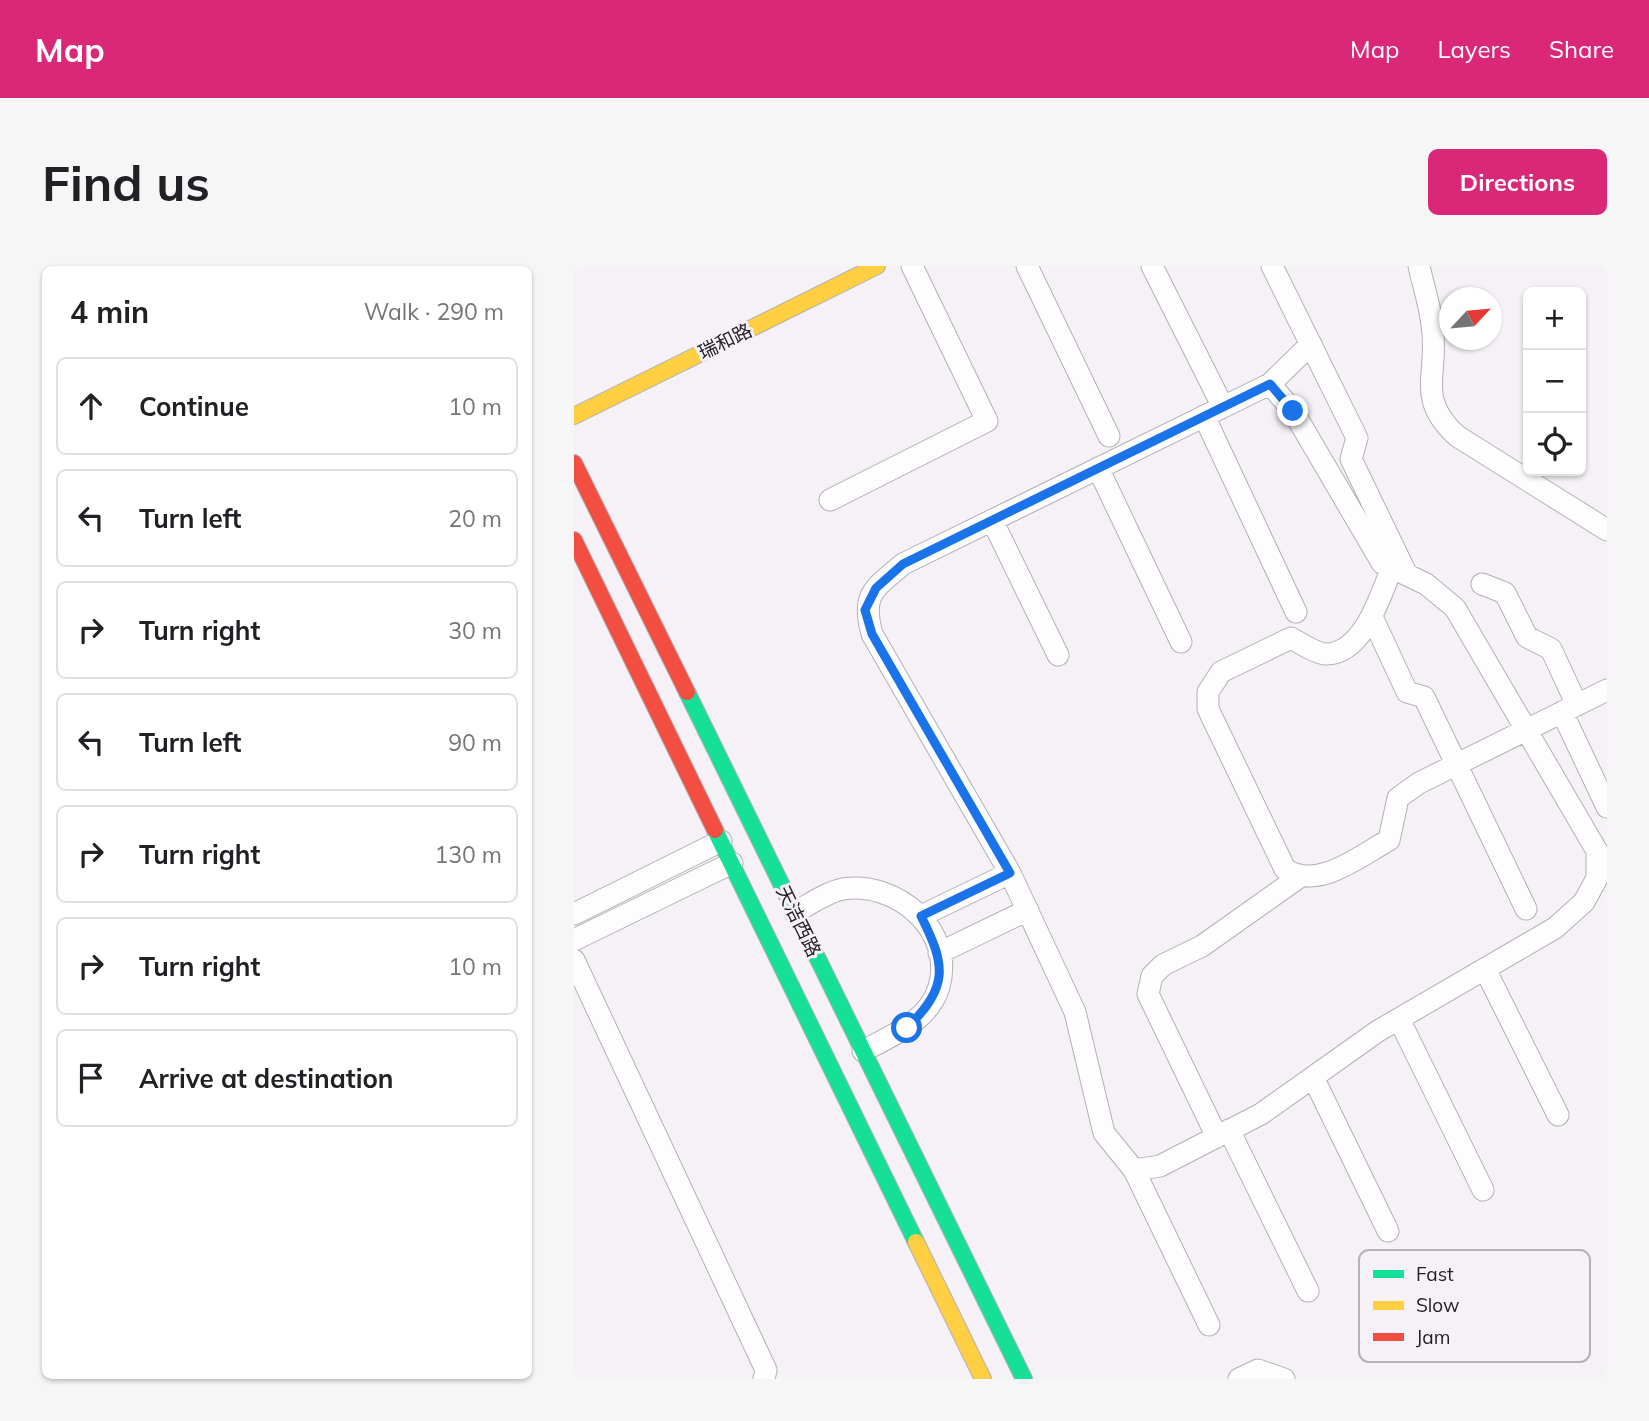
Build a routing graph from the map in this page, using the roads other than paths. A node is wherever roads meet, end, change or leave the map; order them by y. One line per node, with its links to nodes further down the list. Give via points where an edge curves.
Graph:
1 (877, 266): 10 (main road, 瑞和路)
2 (912, 266): 14 (street, via 987,421)
3 (1027, 266): 11 (street)
4 (1152, 266): 9 (street)
5 (1272, 266): 7 (street)
6 (1419, 266): 16 (street, via 1433,327 1431,399 1439,420 1457,436)
7 (1311, 344): 8 (street); 18 (street, via 1357,438 1351,459)
8 (1270, 384): 9 (street); 18 (street, via 1293,411 1382,563)
9 (1214, 412): 13 (street); 20 (street)
10 (574, 416)
11 (1109, 436)
12 (574, 463): 35 (main road, 天洁西路)
13 (1098, 468): 15 (street); 22 (street)
14 (830, 500)
15 (992, 520): 23 (street); 31 (street, via 903,564 876,588 865,610 872,634)
16 (1607, 530)
17 (574, 540): 29 (main road, 天洁西路)
18 (1400, 571): 21 (street); 26 (street, via 1426,584 1455,608)
19 (1482, 584): 25 (street, via 1505,593 1527,637 1551,649)
20 (1296, 612)
21 (1373, 618): 27 (street, via 1407,692 1424,697); 32 (street, via 1341,652 1323,654 1291,638 1221,672 1208,692 1208,709 1285,869)
22 (1181, 642)
23 (1058, 655)
24 (1607, 690): 25 (street)
25 (1570, 708): 26 (street); 28 (street)
26 (1528, 728): 27 (street); 41 (street, via 1597,851 1597,878 1584,902 1555,928)
27 (1456, 764): 32 (street, via 1398,798 1389,840 1323,875); 33 (street)
28 (1607, 807)
29 (721, 841): 30 (main road, 天洁西路); 36 (street)
30 (732, 863): 38 (street); 53 (main road, 天洁西路)
31 (1010, 873): 34 (street); 37 (street)
32 (1298, 878): 46 (street, via 1202,946 1152,975 1148,994)
33 (1526, 909)
34 (1028, 910): 39 (street); 47 (street, via 1075,1012 1104,1133)
35 (794, 912): 37 (street, via 840,890 869,888 897,897); 43 (main road, 天洁西路)
36 (574, 914)
37 (921, 916): 39 (street)
38 (574, 940)
39 (939, 953): 43 (street, via 939,987 922,1013 907,1028)
40 (574, 960): 52 (street, via 766,1370)
41 (1485, 969): 42 (street); 45 (street)
42 (1399, 1019): 44 (street); 48 (street)
43 (863, 1051): 54 (main road, 天洁西路)
44 (1312, 1077): 46 (street, via 1261,1114); 49 (street)
45 (1558, 1115)
46 (1223, 1133): 47 (street, via 1160,1166); 50 (street)
47 (1134, 1170): 51 (street)
48 (1482, 1190)
49 (1388, 1231)
50 (1308, 1292)
51 (1209, 1325)
52 (764, 1379)
53 (984, 1379)
54 (1024, 1379)
55 (1239, 1379): 56 (street, via 1258,1370)
56 (1284, 1379)

